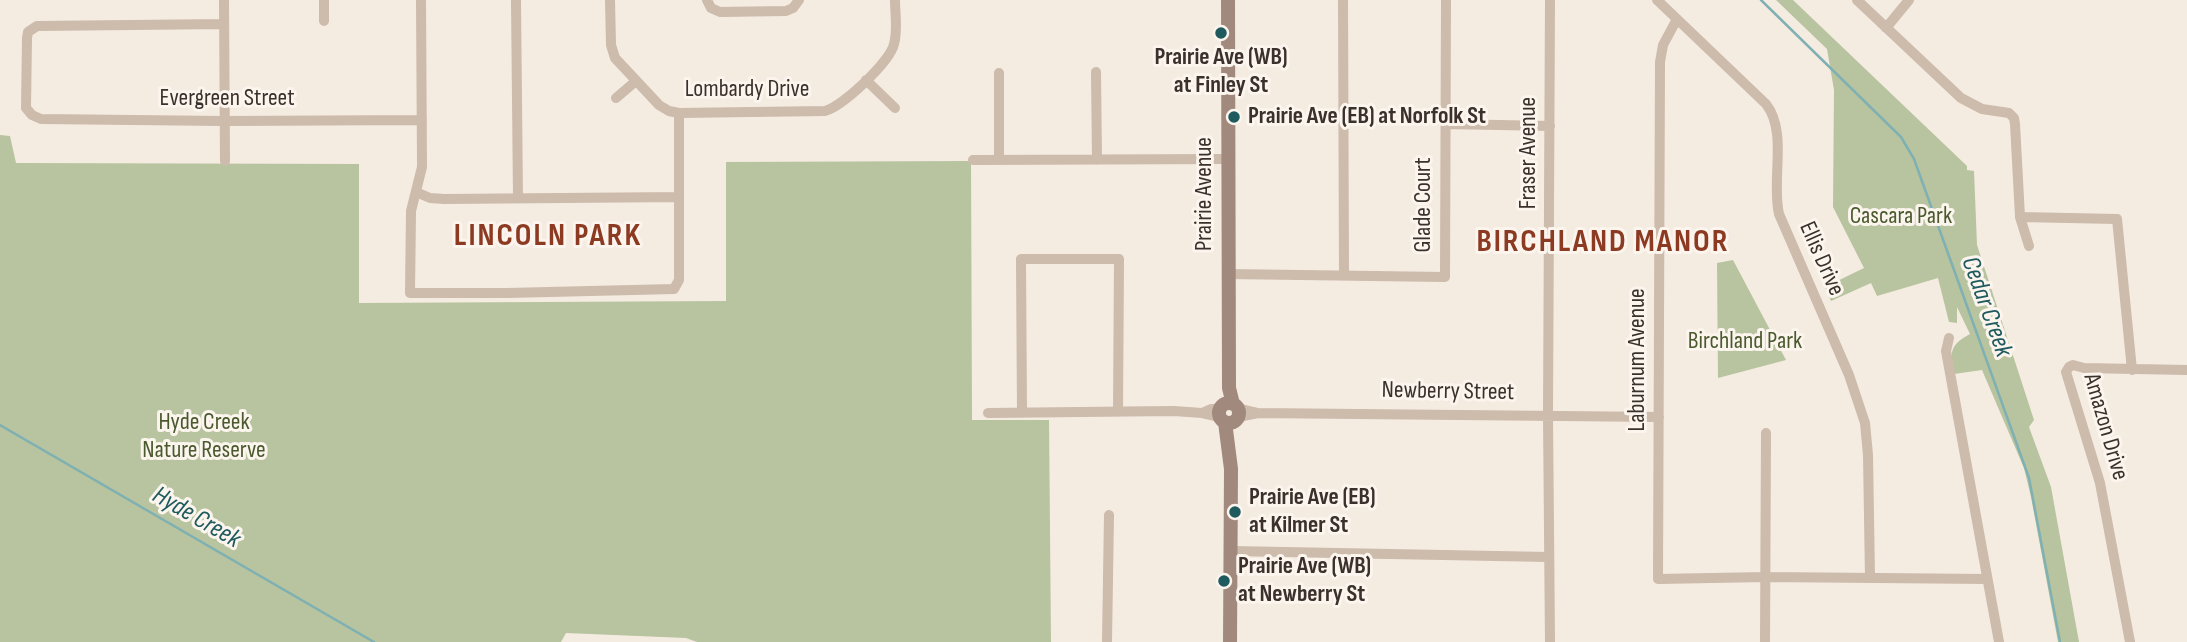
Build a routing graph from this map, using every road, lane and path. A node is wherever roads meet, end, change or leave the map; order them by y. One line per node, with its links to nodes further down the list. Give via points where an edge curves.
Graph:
1 (224, 0): 18 (street)
2 (324, 0): 17 (street)
3 (421, 0): 27 (street)
4 (516, 0): 38 (street)
5 (610, 0): 23 (street, Lombardy Drive, via 612,52)
6 (707, 0): 7 (street, via 720,12 786,10)
7 (799, 0)
8 (895, 0): 22 (street, Lombardy Drive, via 894,45)
9 (1228, 0): 31 (main road, Prairie Avenue)
10 (1343, 0): 42 (street)
11 (1446, 0): 29 (street, Glade Court)
12 (1550, 0): 30 (street, Fraser Avenue)
13 (1657, 0): 16 (street, Ellis Drive)
14 (1857, 0): 19 (street)
15 (1909, 0): 19 (street)
16 (1677, 19): 51 (street, Laburnum Avenue, via 1660,62); 57 (street, Ellis Drive, via 1766,104 1776,122 1779,214 1849,375 1867,433)
17 (324, 21)
18 (224, 24): 28 (street); 28 (street, Evergreen Street, via 43,24 28,32 26,43 26,108 41,119)
19 (1886, 27): 39 (street, via 1961,98 2014,118)
20 (1096, 72): 34 (street)
21 (999, 73): 33 (street)
22 (866, 80): 25 (street); 26 (street, Lombardy Drive, via 839,105 825,111)
23 (636, 81): 24 (street); 26 (street, Lombardy Drive, via 661,106)
24 (616, 98)
25 (895, 108)
26 (679, 113): 37 (street)
27 (422, 120): 28 (street, Evergreen Street); 36 (street, via 422,167)
28 (224, 121): 35 (street)
29 (1446, 124): 30 (street); 42 (street, Glade Court, via 1445,277)
30 (1550, 126): 50 (street, Fraser Avenue)
31 (1227, 159): 34 (street); 41 (main road, Prairie Avenue)
32 (973, 160): 33 (street)
33 (999, 160): 34 (street)
34 (1097, 160)
35 (225, 161)
36 (416, 192): 37 (street, via 411,211 410,293 674,289 679,280); 38 (street, via 444,199)
37 (678, 197): 38 (street)
38 (518, 198)
39 (2020, 217): 40 (street); 44 (street, Amazon Drive, via 2117,219)
40 (2029, 246)
41 (1227, 274): 42 (street, Glade Court); 49 (main road, Prairie Avenue)
42 (1345, 275)
43 (1949, 338): 58 (street, via 1946,351)
44 (2132, 370): 45 (street); 64 (street, Amazon Drive, via 2073,365 2066,372 2101,484)
45 (2187, 370)
46 (1118, 412): 48 (street, Newberry Street); 48 (street, via 1119,259 1021,259); 49 (street, Newberry Street)
47 (988, 413): 48 (street, Newberry Street)
48 (1022, 413)
49 (1229, 413): 50 (street, Newberry Street); 54 (main road, Prairie Avenue)
50 (1548, 416): 51 (street, Newberry Street); 55 (street, Fraser Avenue)
51 (1659, 416): 56 (street, Laburnum Avenue, via 1658,579)
52 (1766, 433): 56 (street)
53 (1109, 515): 59 (street)
54 (1231, 551): 55 (street); 60 (main road, Prairie Avenue)
55 (1549, 557): 61 (street, Fraser Avenue)
56 (1766, 578): 57 (street); 62 (street)
57 (1870, 578): 58 (street)
58 (1987, 579): 63 (street)
59 (1107, 642)
60 (1230, 642)
61 (1549, 642)
62 (1766, 642)
63 (1999, 642)
64 (2130, 642)

